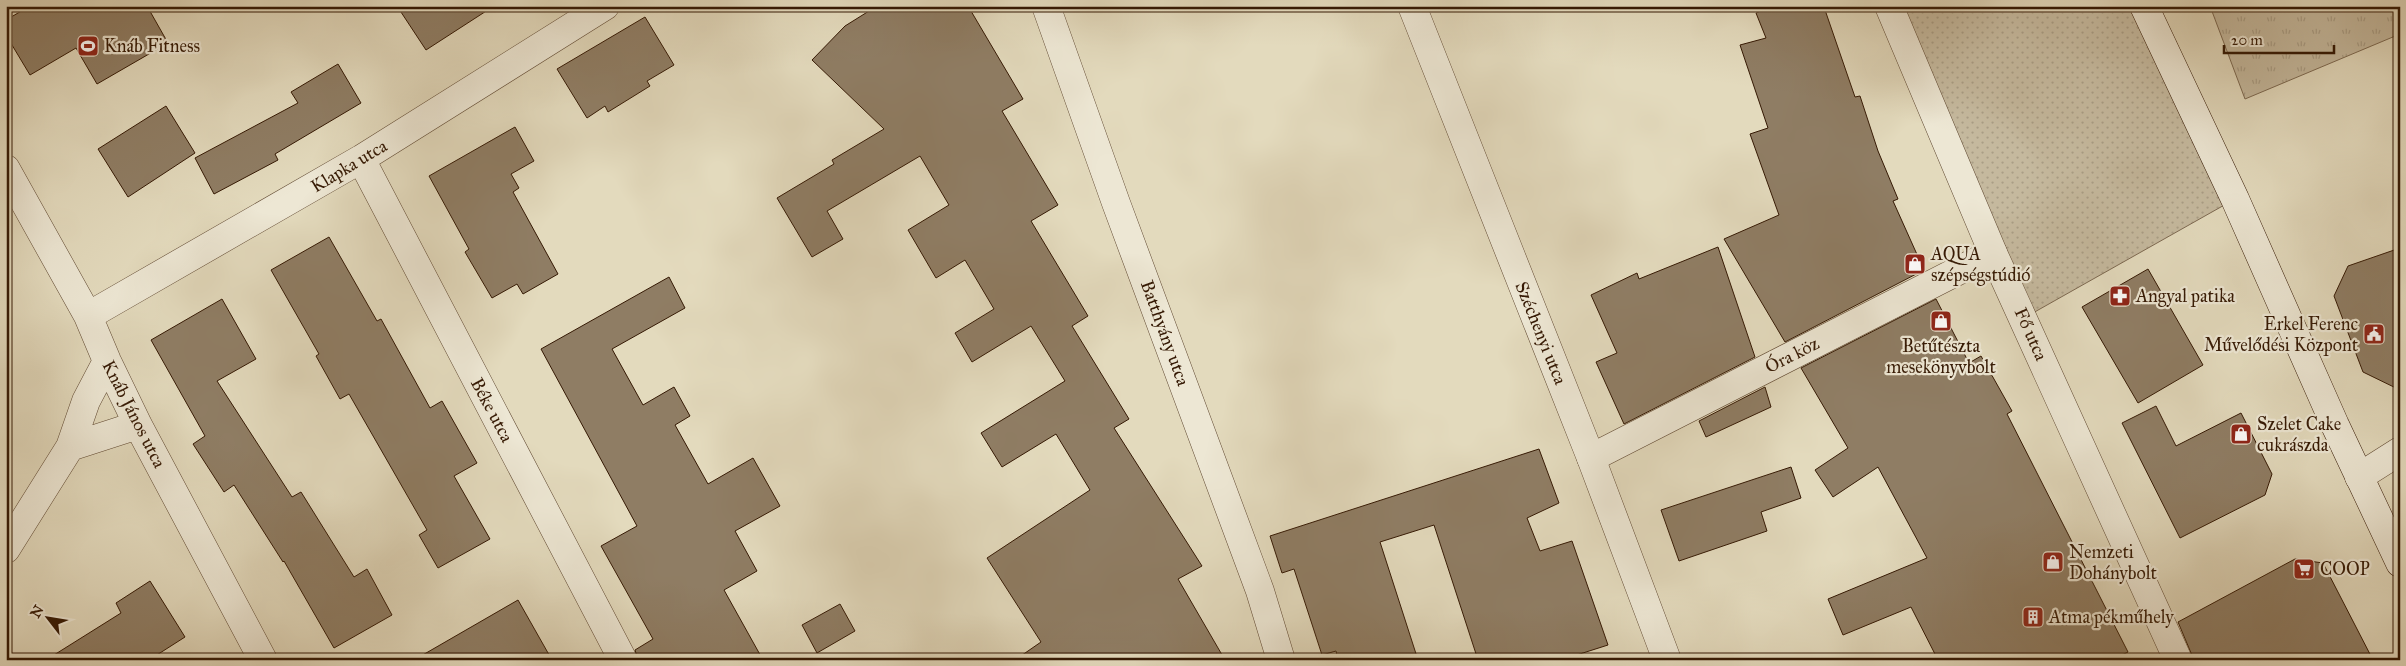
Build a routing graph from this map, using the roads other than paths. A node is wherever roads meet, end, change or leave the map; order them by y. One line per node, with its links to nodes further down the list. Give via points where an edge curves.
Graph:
1 (605, 6): 6 (street, Klapka utca)
2 (1046, 6): 20 (street, Batthyány utca, via 1260,591)
3 (1412, 6): 14 (street, Széchenyi utca)
4 (1889, 6): 8 (street, Fő utca)
5 (2144, 6): 15 (street, via 2235,199)
6 (362, 160): 9 (street, Klapka utca); 19 (street, Béke utca)
7 (6, 169): 9 (street, Knáb János utca)
8 (1993, 253): 14 (street, Óra köz); 22 (street, Fő utca)
9 (88, 316): 10 (street, Knáb János utca)
10 (107, 361): 11 (street, Knáb János utca); 12 (street, via 86,401)
11 (138, 425): 12 (street); 18 (street, Knáb János utca)
12 (70, 447): 16 (street)
13 (2400, 451): 15 (street)
14 (1591, 458): 21 (street, Széchenyi utca)
15 (2359, 477): 17 (street)
16 (6, 549)
17 (2400, 563)
18 (263, 660)
19 (623, 660)
20 (1281, 660)
21 (1667, 660)
22 (2178, 660)

